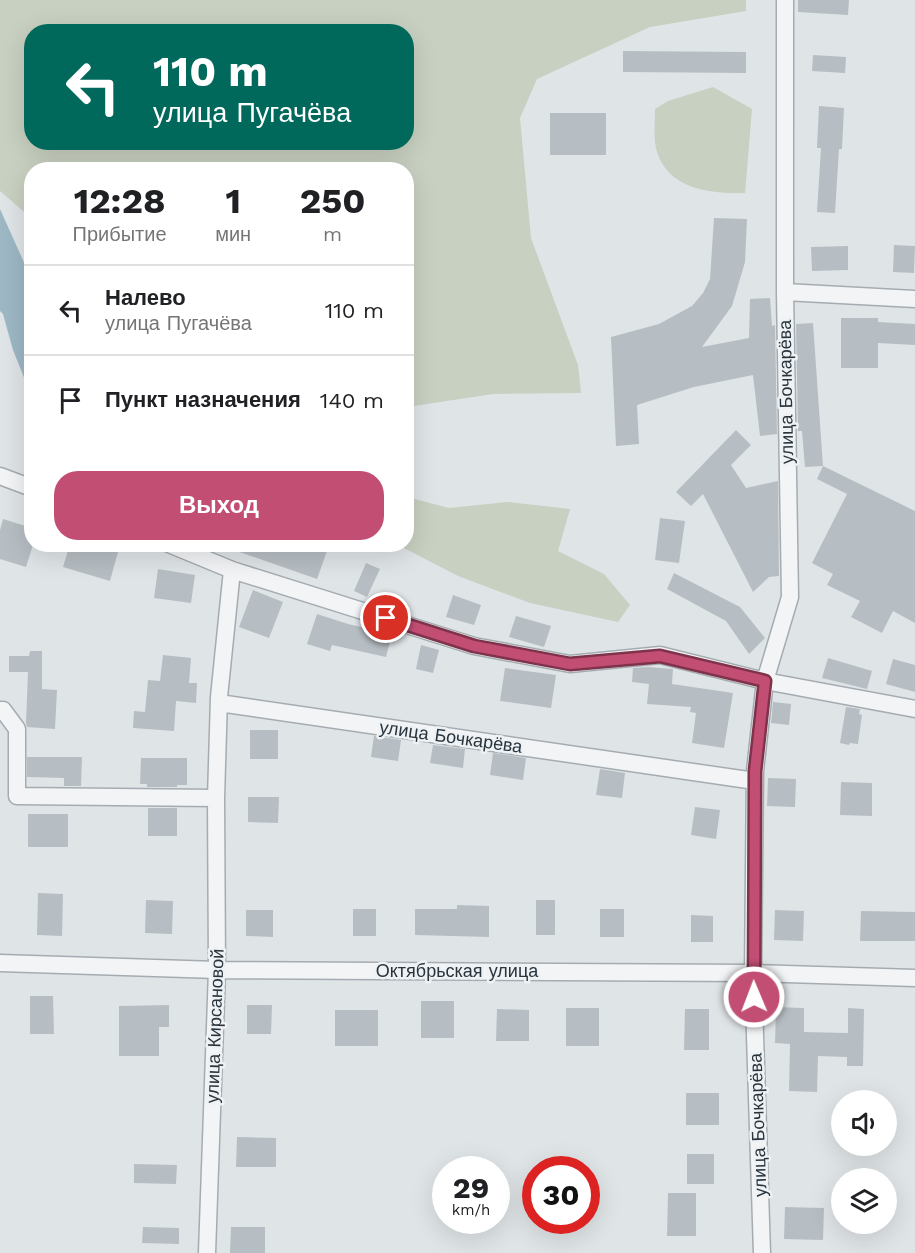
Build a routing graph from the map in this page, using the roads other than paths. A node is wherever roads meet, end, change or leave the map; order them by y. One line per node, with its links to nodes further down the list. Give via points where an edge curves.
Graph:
1 (785, 0): 2 (street, улица Бочкарёва)
2 (785, 292): 3 (street); 8 (street, улица Бочкарёва, via 790,597)
3 (915, 299)
4 (0, 476): 5 (street)
5 (24, 485)
6 (188, 552): 7 (street)
7 (232, 570): 8 (street, via 474,646 570,664 660,656); 9 (street, улица Кирсановой)
8 (765, 681): 10 (street); 12 (street, улица Бочкарёва)
9 (219, 703): 12 (street, улица Бочкарёва); 13 (street, улица Кирсановой)
10 (915, 709)
11 (0, 710): 13 (street, via 17,729 16,796)
12 (755, 781): 16 (street, улица Бочкарёва)
13 (216, 798): 15 (street, улица Кирсановой)
14 (0, 963): 15 (street, Октябрьская улица)
15 (217, 970): 16 (street, Октябрьская улица); 18 (street, улица Кирсановой)
16 (753, 973): 17 (street, Октябрьская улица); 19 (street, улица Бочкарёва)
17 (915, 978)
18 (207, 1253)
19 (762, 1253)

